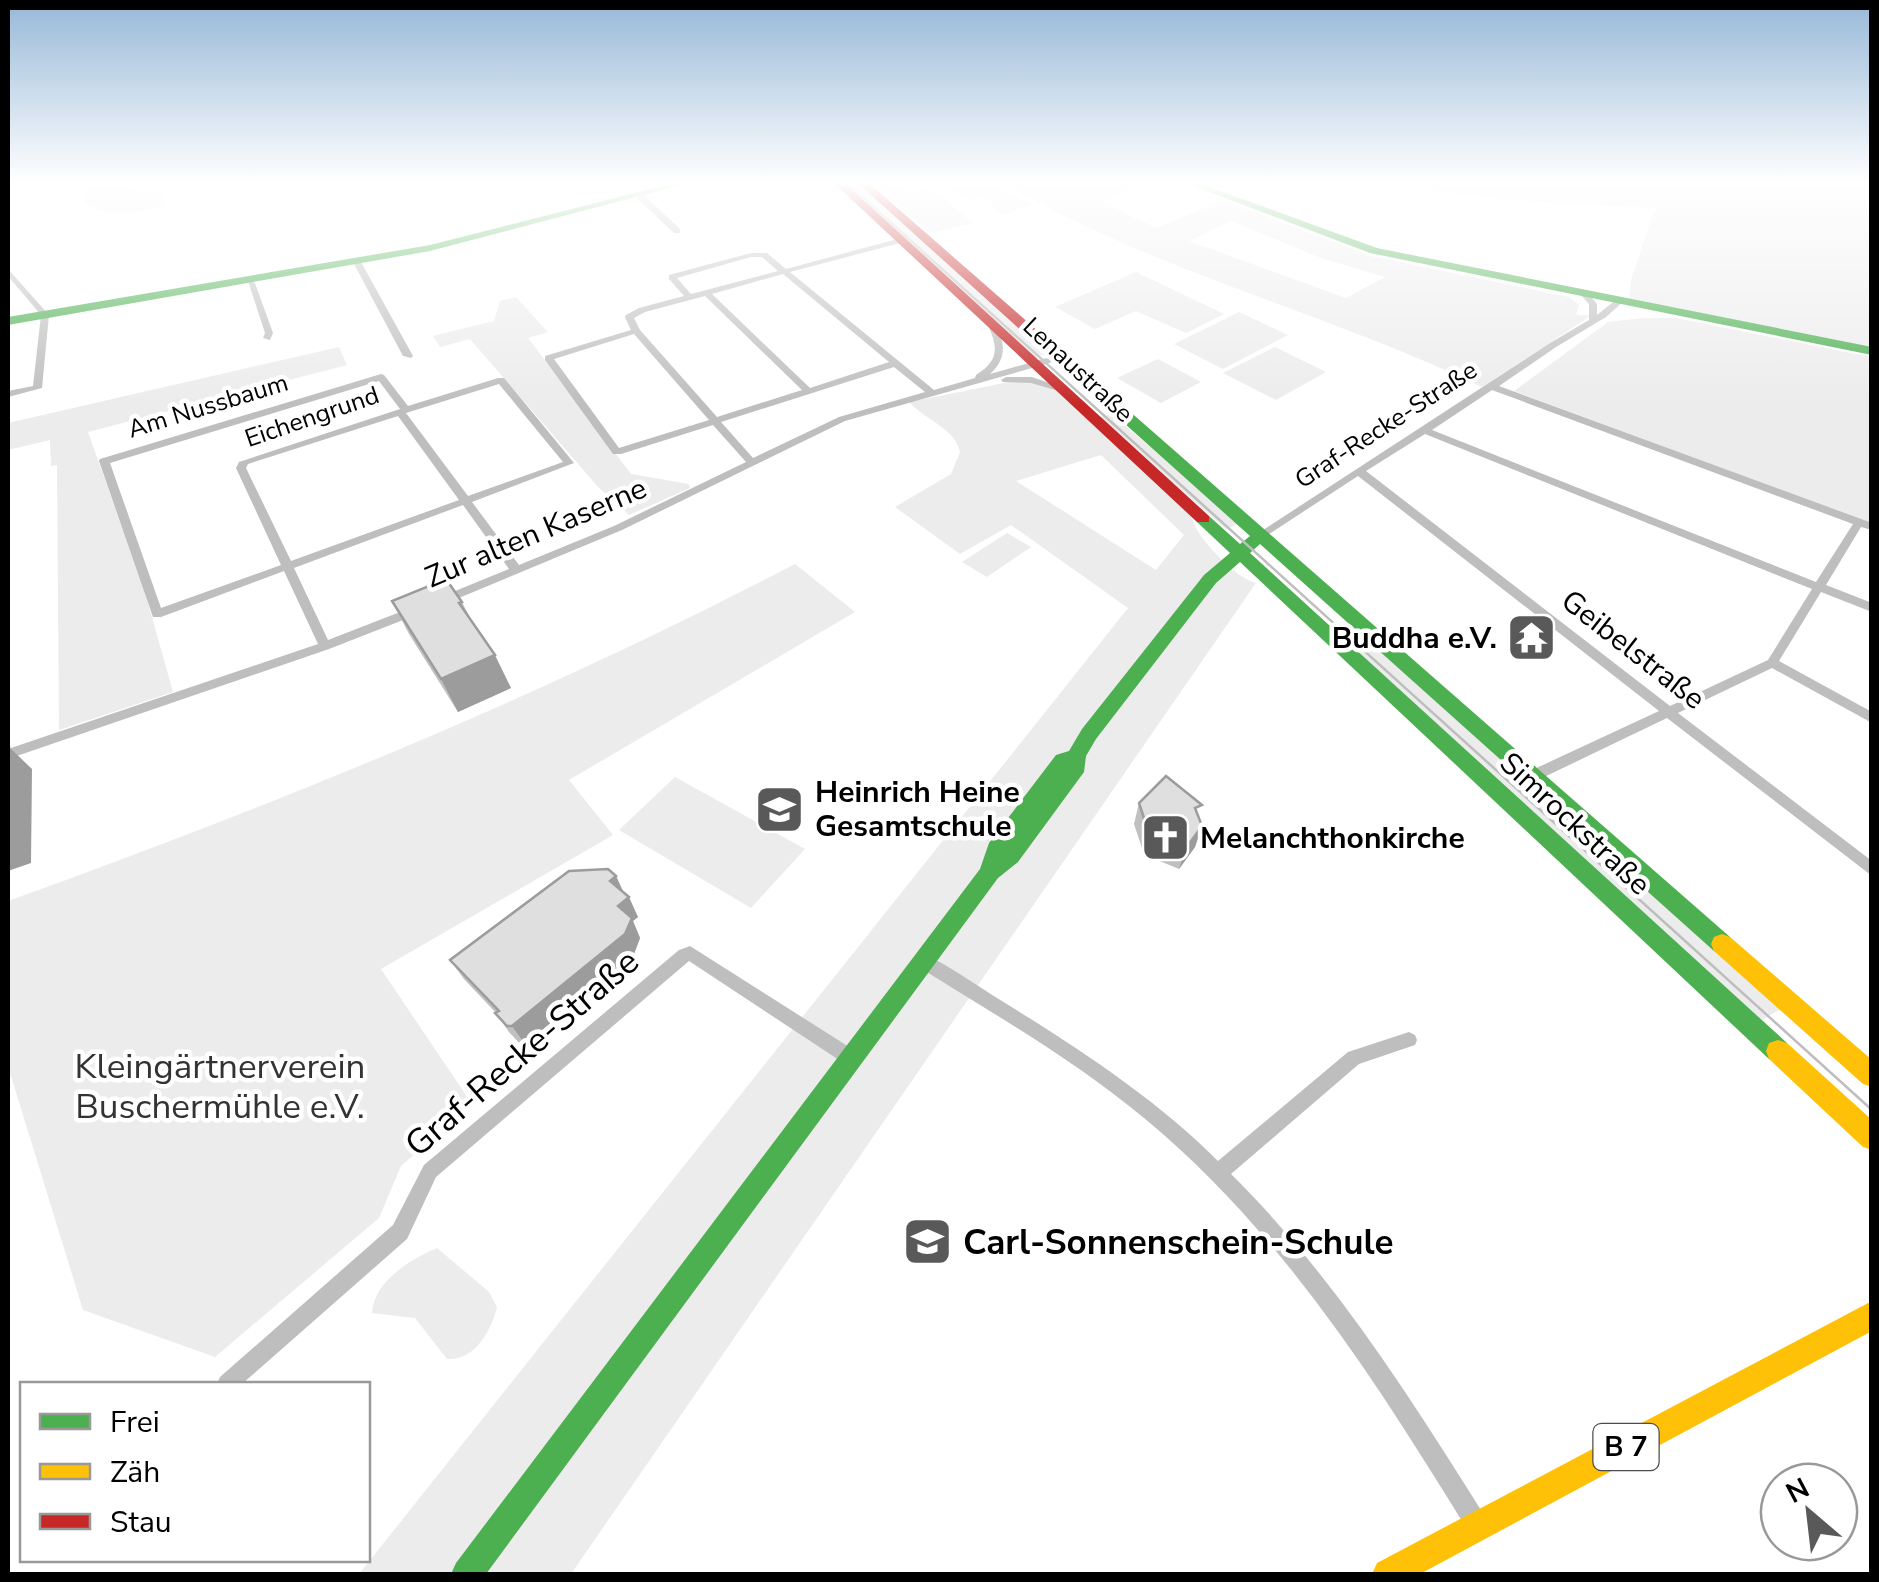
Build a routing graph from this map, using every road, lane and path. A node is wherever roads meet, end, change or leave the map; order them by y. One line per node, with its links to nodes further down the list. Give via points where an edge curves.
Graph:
1 (375, 258): 8 (main road)
2 (744, 258): 14 (street, via 672,277)
3 (764, 258): 10 (street)
4 (836, 258): 10 (street)
5 (920, 258): 19 (main road, Lenaustraße)
6 (946, 258): 24 (main road, Lenaustraße)
7 (1407, 258): 13 (main road)
8 (357, 262): 11 (main road); 23 (street)
9 (8, 272): 16 (street)
10 (785, 272): 12 (street); 25 (street)
11 (250, 283): 16 (main road); 21 (street)
12 (706, 292): 14 (street); 31 (street)
13 (1584, 294): 15 (main road); 17 (street, via 1593,304)
14 (689, 297): 20 (street, via 632,314 628,320)
15 (1620, 301): 17 (street, Graf-Recke-Straße); 22 (main road)
16 (44, 315): 18 (main road); 33 (street, via 37,388)
17 (1592, 320): 29 (street, Graf-Recke-Straße)
18 (8, 321)
19 (991, 323): 26 (main road, Lenaustraße); 28 (street, Zur alten Kaserne, via 1001,354 990,371)
20 (636, 331): 35 (street); 35 (street, via 548,358 618,452)
21 (267, 338)
22 (1872, 351)
23 (408, 356)
24 (1057, 358): 26 (street, Zur alten Kaserne); 42 (main road, Lenaustraße)
25 (896, 363): 31 (street); 32 (street)
26 (1035, 364): 28 (street, Zur alten Kaserne); 30 (main road, Lenaustraße)
27 (501, 380): 34 (street); 39 (street, via 570,463)
28 (965, 385): 30 (street, Zur alten Kaserne, via 1022,379); 32 (street, Zur alten Kaserne)
29 (1492, 387): 36 (street, Graf-Recke-Straße); 40 (street)
30 (1062, 389): 42 (main road, Lenaustraße)
31 (808, 391): 35 (street)
32 (932, 393): 37 (street, Zur alten Kaserne, via 842,419)
33 (8, 394)
34 (403, 411): 39 (street, Eichengrund); 43 (street, Eichengrund, via 242,464); 43 (street, Am Nussbaum, via 378,372 104,461 158,614)
35 (715, 420): 37 (street)
36 (1426, 431): 38 (street, Graf-Recke-Straße); 47 (street)
37 (753, 464): 44 (street, Zur alten Kaserne)
38 (1362, 473): 42 (street, Graf-Recke-Straße); 51 (street, Geibelstraße)
39 (469, 503): 43 (street); 44 (street, Eichengrund)
40 (1858, 522): 41 (street); 47 (street)
41 (1872, 527)
42 (1249, 544): 45 (main road, Graf-Recke-Straße); 46 (main road, Simrockstraße); 54 (main road, Simrockstraße, via 1262,544 1296,564)
43 (286, 568): 49 (street, Eichengrund)
44 (517, 570): 49 (street, Zur alten Kaserne)
45 (1210, 579): 46 (main road, via 1244,576); 56 (main road, Graf-Recke-Straße, via 1076,756 1063,760 996,848 990,872)
46 (1274, 586): 60 (main road, Simrockstraße)
47 (1820, 587): 48 (street); 50 (street)
48 (1872, 608)
49 (325, 646): 53 (street, Zur alten Kaserne)
50 (1772, 663): 51 (street); 52 (street)
51 (1668, 712): 54 (street); 55 (street, Geibelstraße)
52 (1872, 718)
53 (8, 754)
54 (1536, 775): 59 (main road, Simrockstraße)
55 (1872, 870)
56 (923, 961): 58 (main road, Graf-Recke-Straße); 61 (street, via 1139,1104)
57 (1409, 1040): 61 (street, via 1354,1058)
58 (851, 1058): 63 (street, Graf-Recke-Straße, via 684,955 430,1172 400,1232); 65 (main road, Graf-Recke-Straße)
59 (1872, 1076)
60 (1872, 1138)
61 (1216, 1174): 64 (street, via 1346,1321)
62 (1872, 1315): 64 (main road, B 7)
63 (229, 1382)
64 (1479, 1526): 66 (main road, B 7)
65 (466, 1574)
66 (1388, 1574)

